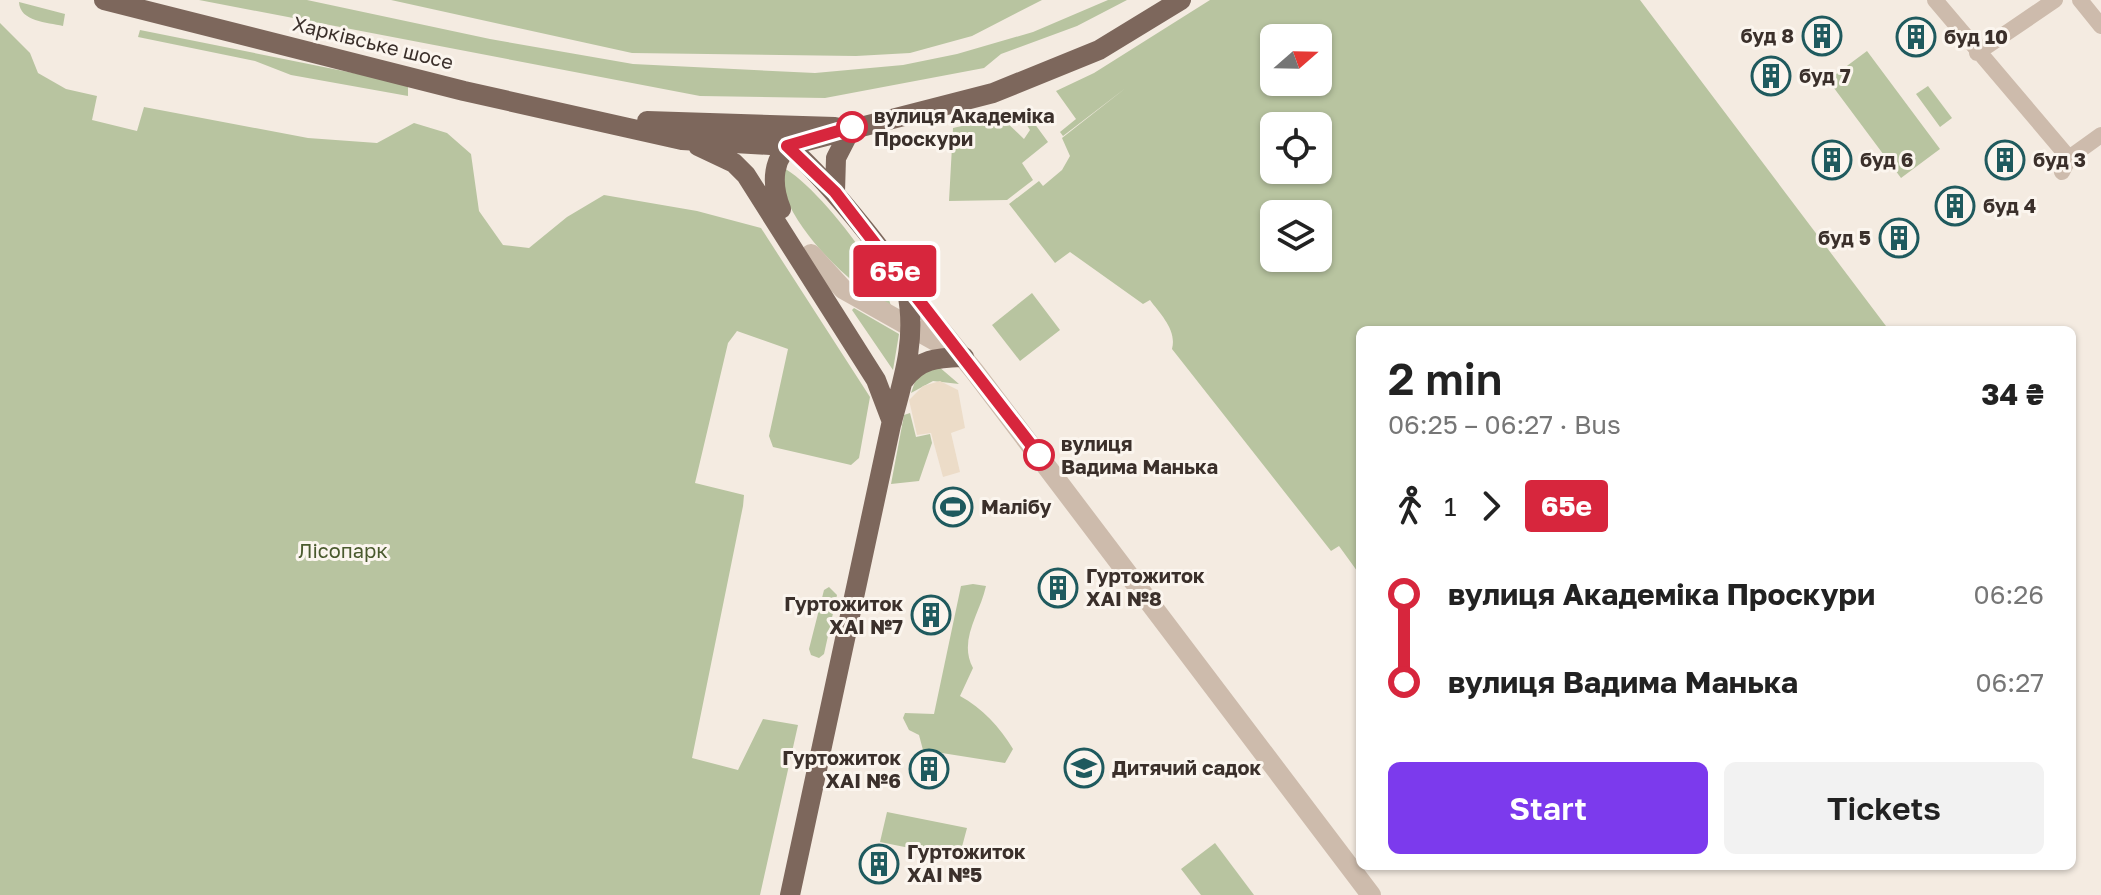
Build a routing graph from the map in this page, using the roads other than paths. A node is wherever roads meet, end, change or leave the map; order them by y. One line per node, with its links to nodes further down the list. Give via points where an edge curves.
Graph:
1 (104, 0): 8 (main road, Харківське шосе)
2 (1181, 0): 10 (main road, Харківське шосе, via 1099,50 1016,84)
3 (1935, 0): 7 (street)
4 (2055, 0): 7 (street)
5 (2080, 0): 6 (street)
6 (2101, 26)
7 (1977, 53): 11 (street, via 2066,165)
8 (583, 116): 9 (main road, Харківське шосе); 12 (main road, Харківське шосе)
9 (728, 126): 10 (main road, Харківське шосе); 13 (main road)
10 (842, 127): 13 (main road, Харківське шосе); 15 (main road)
11 (2101, 135)
12 (682, 140): 13 (main road, Харківське шосе); 14 (main road)
13 (787, 146): 15 (main road); 16 (main road, via 773,185)
14 (740, 168): 16 (main road); 22 (main road, via 858,349)
15 (835, 192): 18 (main road)
16 (781, 209): 17 (main road)
17 (811, 254): 19 (street, via 843,289); 22 (main road, via 883,374)
18 (907, 288): 19 (main road); 20 (street)
19 (911, 328): 20 (street); 21 (main road)
20 (964, 357): 21 (main road, via 928,359); 24 (street)
21 (904, 380): 22 (main road)
22 (892, 422): 23 (main road)
23 (790, 895)
24 (1371, 895)

